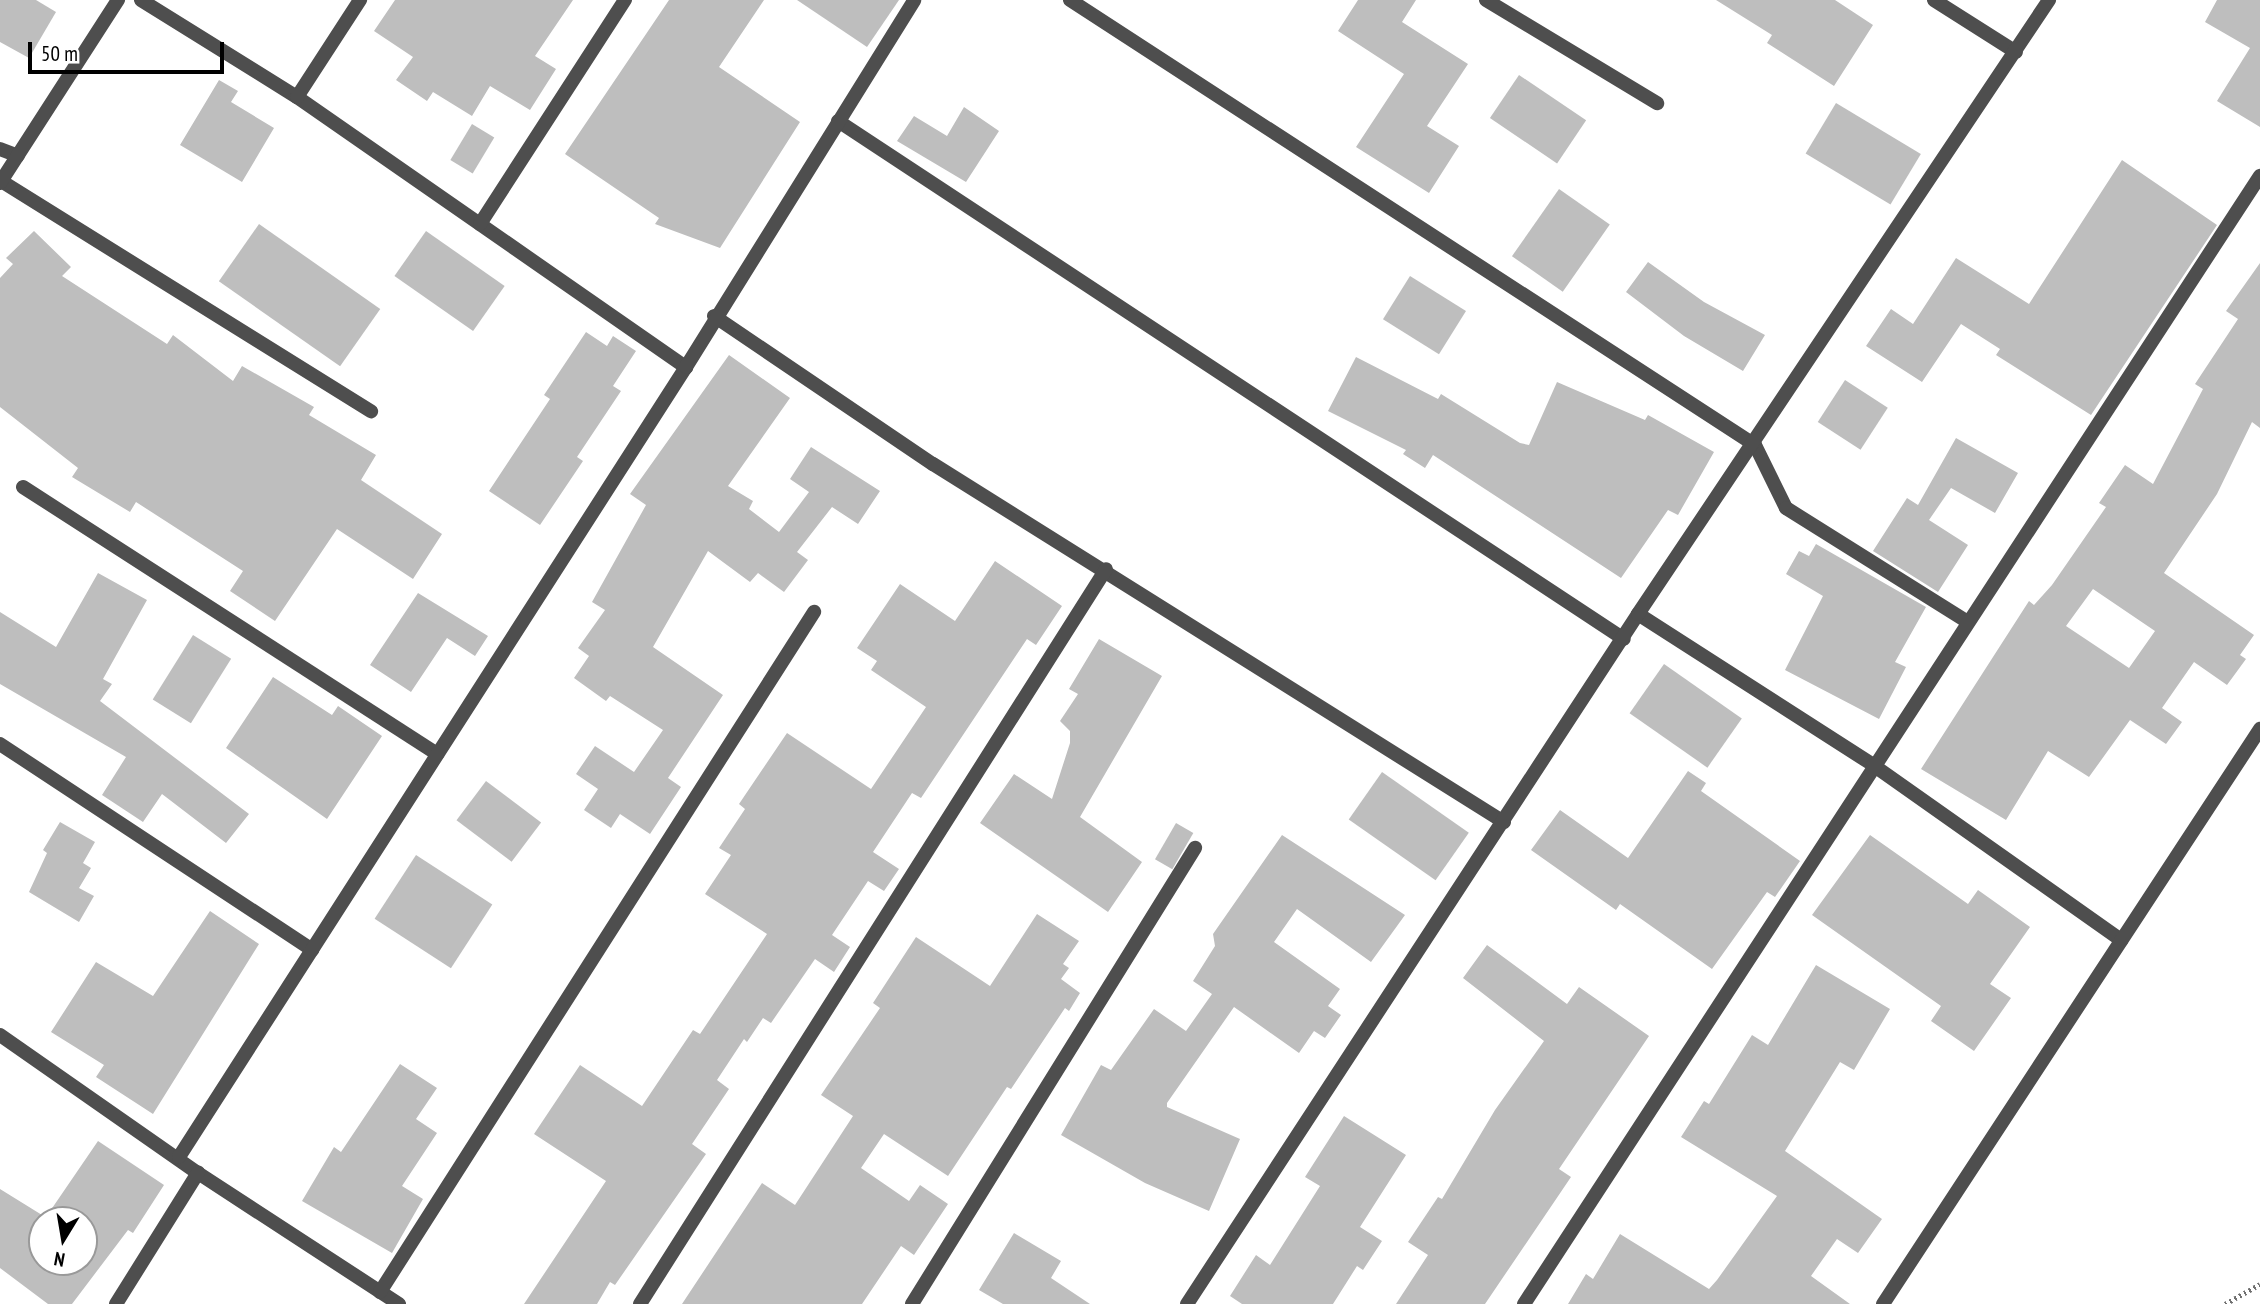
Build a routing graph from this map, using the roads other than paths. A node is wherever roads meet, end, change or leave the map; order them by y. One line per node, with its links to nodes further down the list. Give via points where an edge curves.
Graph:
1 (118, 0): 15 (street)
2 (141, 0): 11 (street)
3 (360, 0): 11 (street)
4 (625, 0): 18 (street)
5 (914, 0): 13 (street)
6 (1070, 0): 22 (street)
7 (1486, 0): 12 (street)
8 (1934, 0): 10 (street)
9 (2049, 0): 10 (street)
10 (2016, 51): 22 (street)
11 (297, 97): 18 (street)
12 (1657, 103)
13 (838, 121): 19 (street); 28 (street)
14 (0, 149): 15 (street)
15 (18, 156): 17 (street)
16 (2260, 176): 27 (street)
17 (1, 182): 21 (street)
18 (480, 224): 20 (street)
19 (714, 316): 20 (street); 24 (street, via 933,464)
20 (686, 367): 31 (street)
21 (371, 411)
22 (1755, 445): 26 (street); 27 (street, via 1786,508)
23 (23, 486): 31 (street)
24 (1106, 569): 33 (street); 43 (street)
25 (814, 611): 40 (street)
26 (1638, 614): 28 (street); 32 (street)
27 (1966, 621): 32 (street)
28 (1624, 639): 33 (street)
29 (2260, 729): 35 (street)
30 (0, 744): 36 (street)
31 (437, 754): 36 (street)
32 (1873, 765): 35 (street); 46 (street)
33 (1504, 822): 45 (street)
34 (1195, 848): 44 (street)
35 (2121, 940): 47 (street)
36 (312, 950): 38 (street)
37 (0, 1035): 38 (street)
38 (179, 1157): 39 (street)
39 (198, 1173): 40 (street); 41 (street)
40 (380, 1292): 42 (street)
41 (116, 1304)
42 (399, 1304)
43 (640, 1304)
44 (912, 1304)
45 (1188, 1304)
46 (1524, 1304)
47 (1883, 1304)

